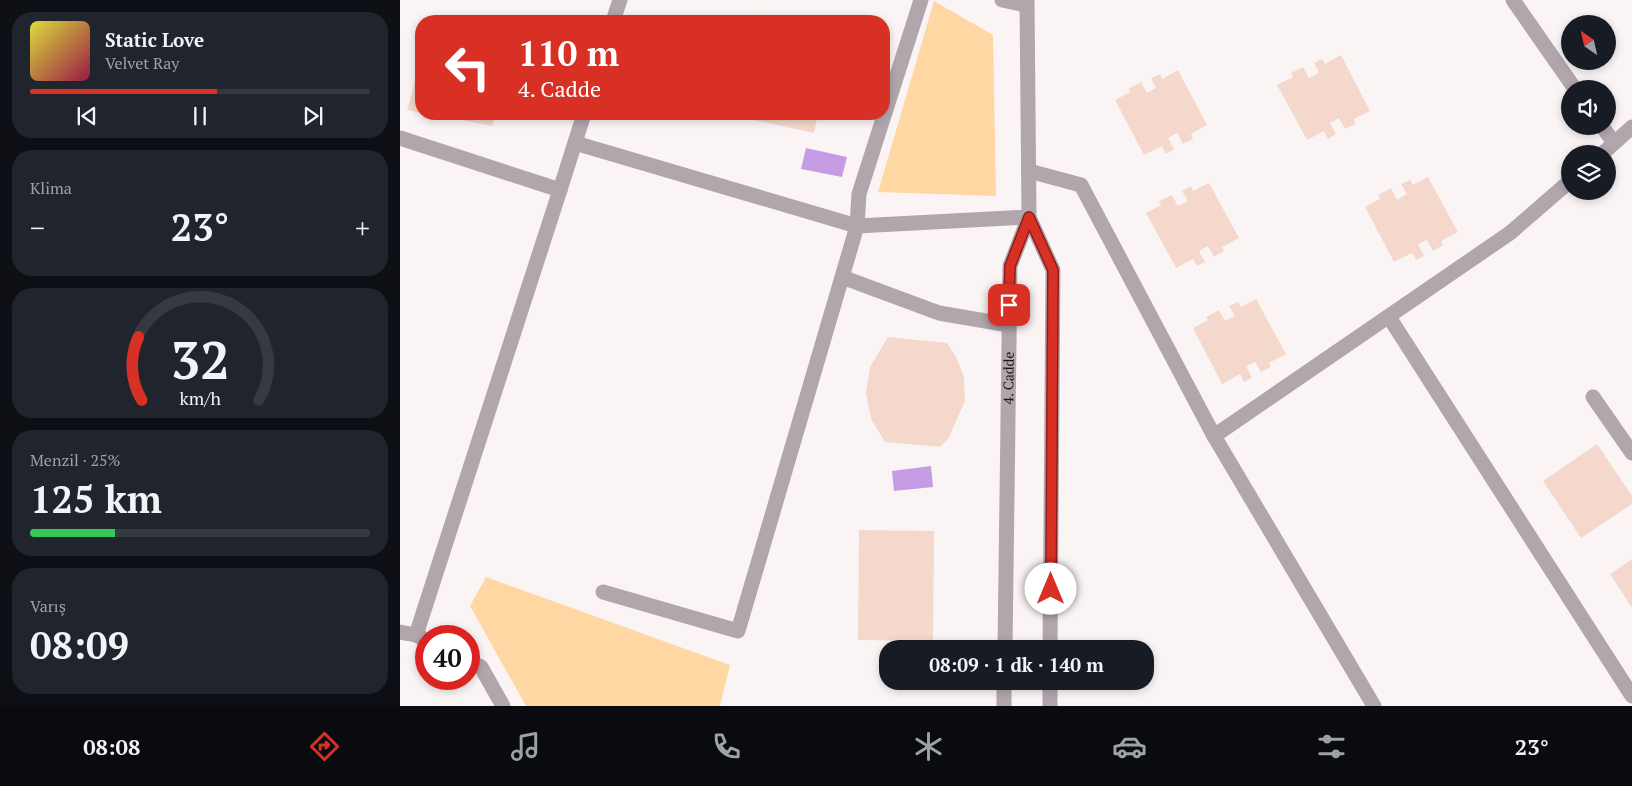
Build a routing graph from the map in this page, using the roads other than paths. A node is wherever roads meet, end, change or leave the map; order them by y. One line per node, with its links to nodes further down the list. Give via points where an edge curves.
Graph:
1 (620, 0): 6 (street)
2 (921, 0): 8 (street)
3 (1002, 0): 5 (street)
4 (1513, 0): 7 (street)
5 (1026, 3): 16 (street)
6 (615, 15)
7 (1569, 80)
8 (890, 97)
9 (582, 120): 14 (street)
10 (883, 120): 20 (street, via 859,194)
11 (1632, 127): 15 (street)
12 (1608, 135): 15 (street)
13 (400, 138): 18 (street)
14 (575, 143): 18 (street); 20 (street)
15 (1614, 143)
16 (1029, 171): 19 (street); 25 (street, via 1081,184)
17 (1561, 189): 22 (street, via 1510,233)
18 (560, 190): 28 (street)
19 (1029, 217): 20 (street); 23 (street, 4. Cadde, via 1010,266); 32 (street, via 1053,270)
20 (857, 226): 21 (street)
21 (842, 277): 23 (street, via 939,313); 27 (street, via 738,631)
22 (1389, 318): 25 (street); 36 (street)
23 (1009, 325): 31 (street, 4. Cadde)
24 (1593, 397): 26 (street)
25 (1214, 436): 40 (street)
26 (1632, 453)
27 (603, 592)
28 (425, 625)
29 (400, 632): 30 (street)
30 (415, 636)
31 (1004, 640)
32 (1050, 640)
33 (480, 666): 37 (street)
34 (1004, 690): 38 (street)
35 (1050, 690): 39 (street)
36 (1632, 696)
37 (503, 706)
38 (1004, 706)
39 (1050, 706)
40 (1374, 706)

